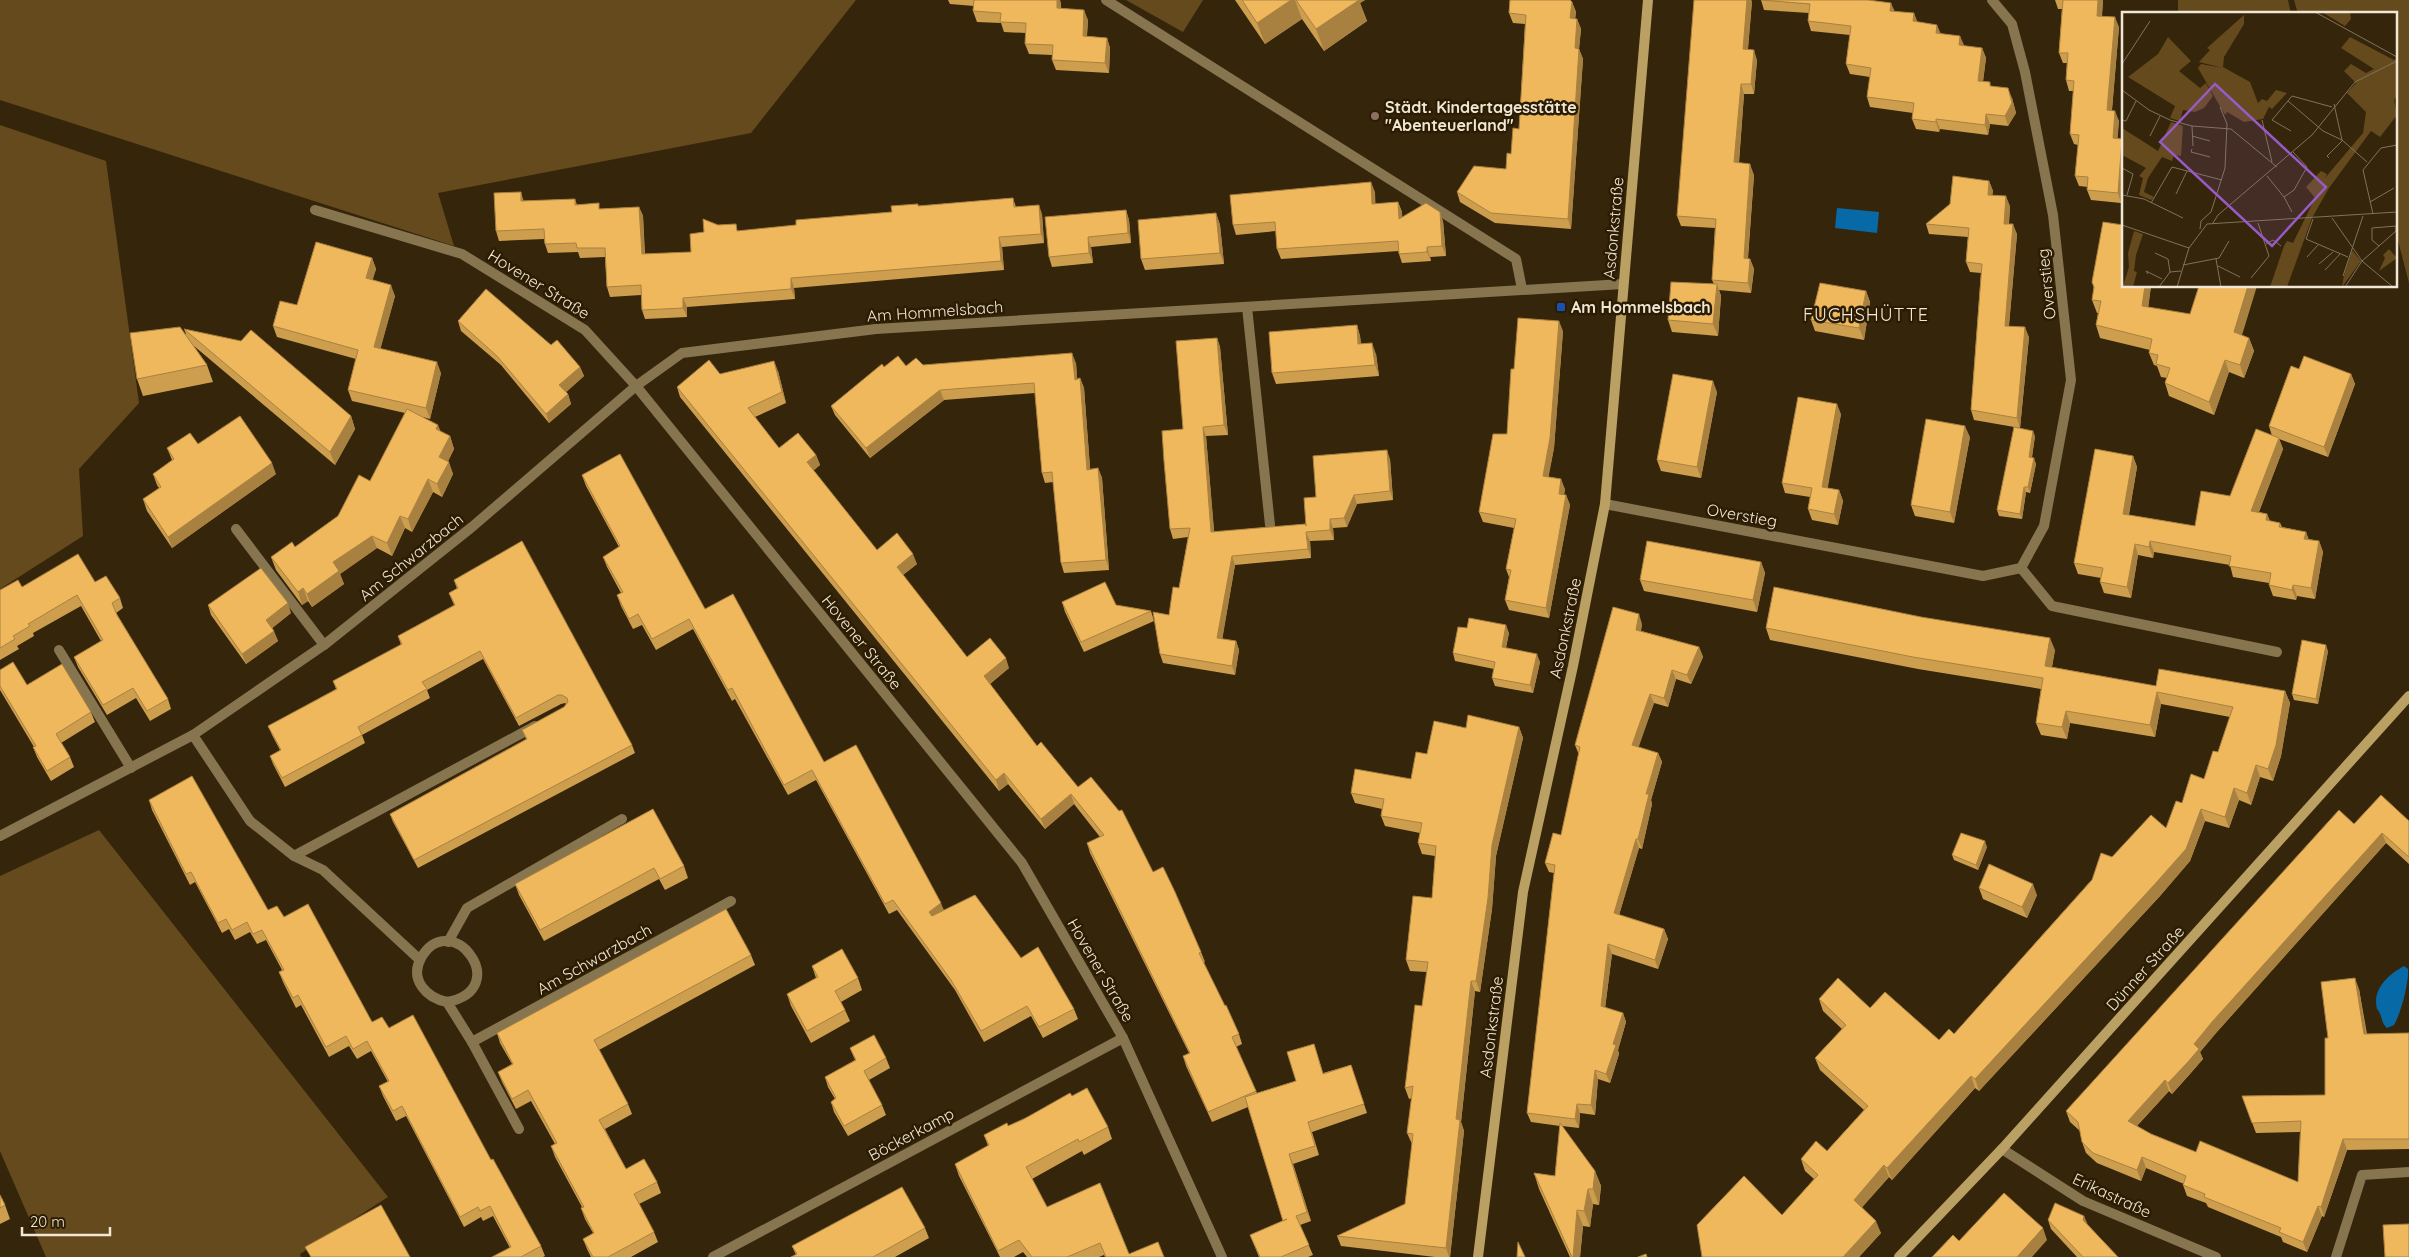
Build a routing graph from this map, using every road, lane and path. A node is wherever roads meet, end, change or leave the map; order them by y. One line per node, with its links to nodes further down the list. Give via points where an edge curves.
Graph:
1 (1106, 0): 6 (street, via 1516,259)
2 (1648, 0): 5 (street, Asdonkstraße)
3 (1992, 0): 12 (street, Overstieg, via 2012,24 2026,72 2053,215 2071,380 2044,526)
4 (315, 210): 8 (street, Hovener Straße, via 462,254 585,330)
5 (1623, 284): 6 (street, Am Hommelsbach); 9 (street, Asdonkstraße)
6 (1522, 290): 7 (street, Am Hommelsbach)
7 (1247, 307): 8 (street, Am Hommelsbach, via 876,329 682,353); 10 (street)
8 (636, 386): 13 (street, Am Schwarzbach, via 472,527); 27 (street, Hovener Straße, via 1022,863)
9 (1605, 504): 12 (street, Overstieg, via 1982,576); 34 (street, Asdonkstraße, via 1523,892)
10 (1270, 525)
11 (236, 529): 13 (street)
12 (2021, 568): 15 (street, via 2052,606)
13 (324, 645): 18 (street, Am Schwarzbach)
14 (59, 650): 19 (street)
15 (2277, 652)
16 (2409, 696): 30 (street, Dünner Straße)
17 (546, 720): 22 (street)
18 (193, 736): 19 (street, Am Schwarzbach); 22 (street, via 250,821)
19 (132, 768): 21 (street, Am Schwarzbach)
20 (622, 818): 24 (street, via 467,908)
21 (0, 836)
22 (294, 856): 25 (street, via 323,870)
23 (731, 901): 28 (street, Am Schwarzbach)
24 (448, 942): 25 (street, via 426,950); 26 (street, via 469,951 476,960 478,972 469,993 459,1000)
25 (420, 960): 26 (street, via 418,978 426,993)
26 (447, 1002): 28 (street)
27 (1123, 1038): 32 (street, Böckerkamp); 33 (street, Hovener Straße)
28 (472, 1042): 29 (street)
29 (519, 1129)
30 (2002, 1149): 35 (street, Dünner Straße); 36 (street, Erikastraße, via 2083,1201)
31 (2409, 1172): 37 (street, via 2362,1175)
32 (713, 1257)
33 (1222, 1257)
34 (1478, 1257)
35 (1899, 1257)
36 (2216, 1257)
37 (2336, 1257)

